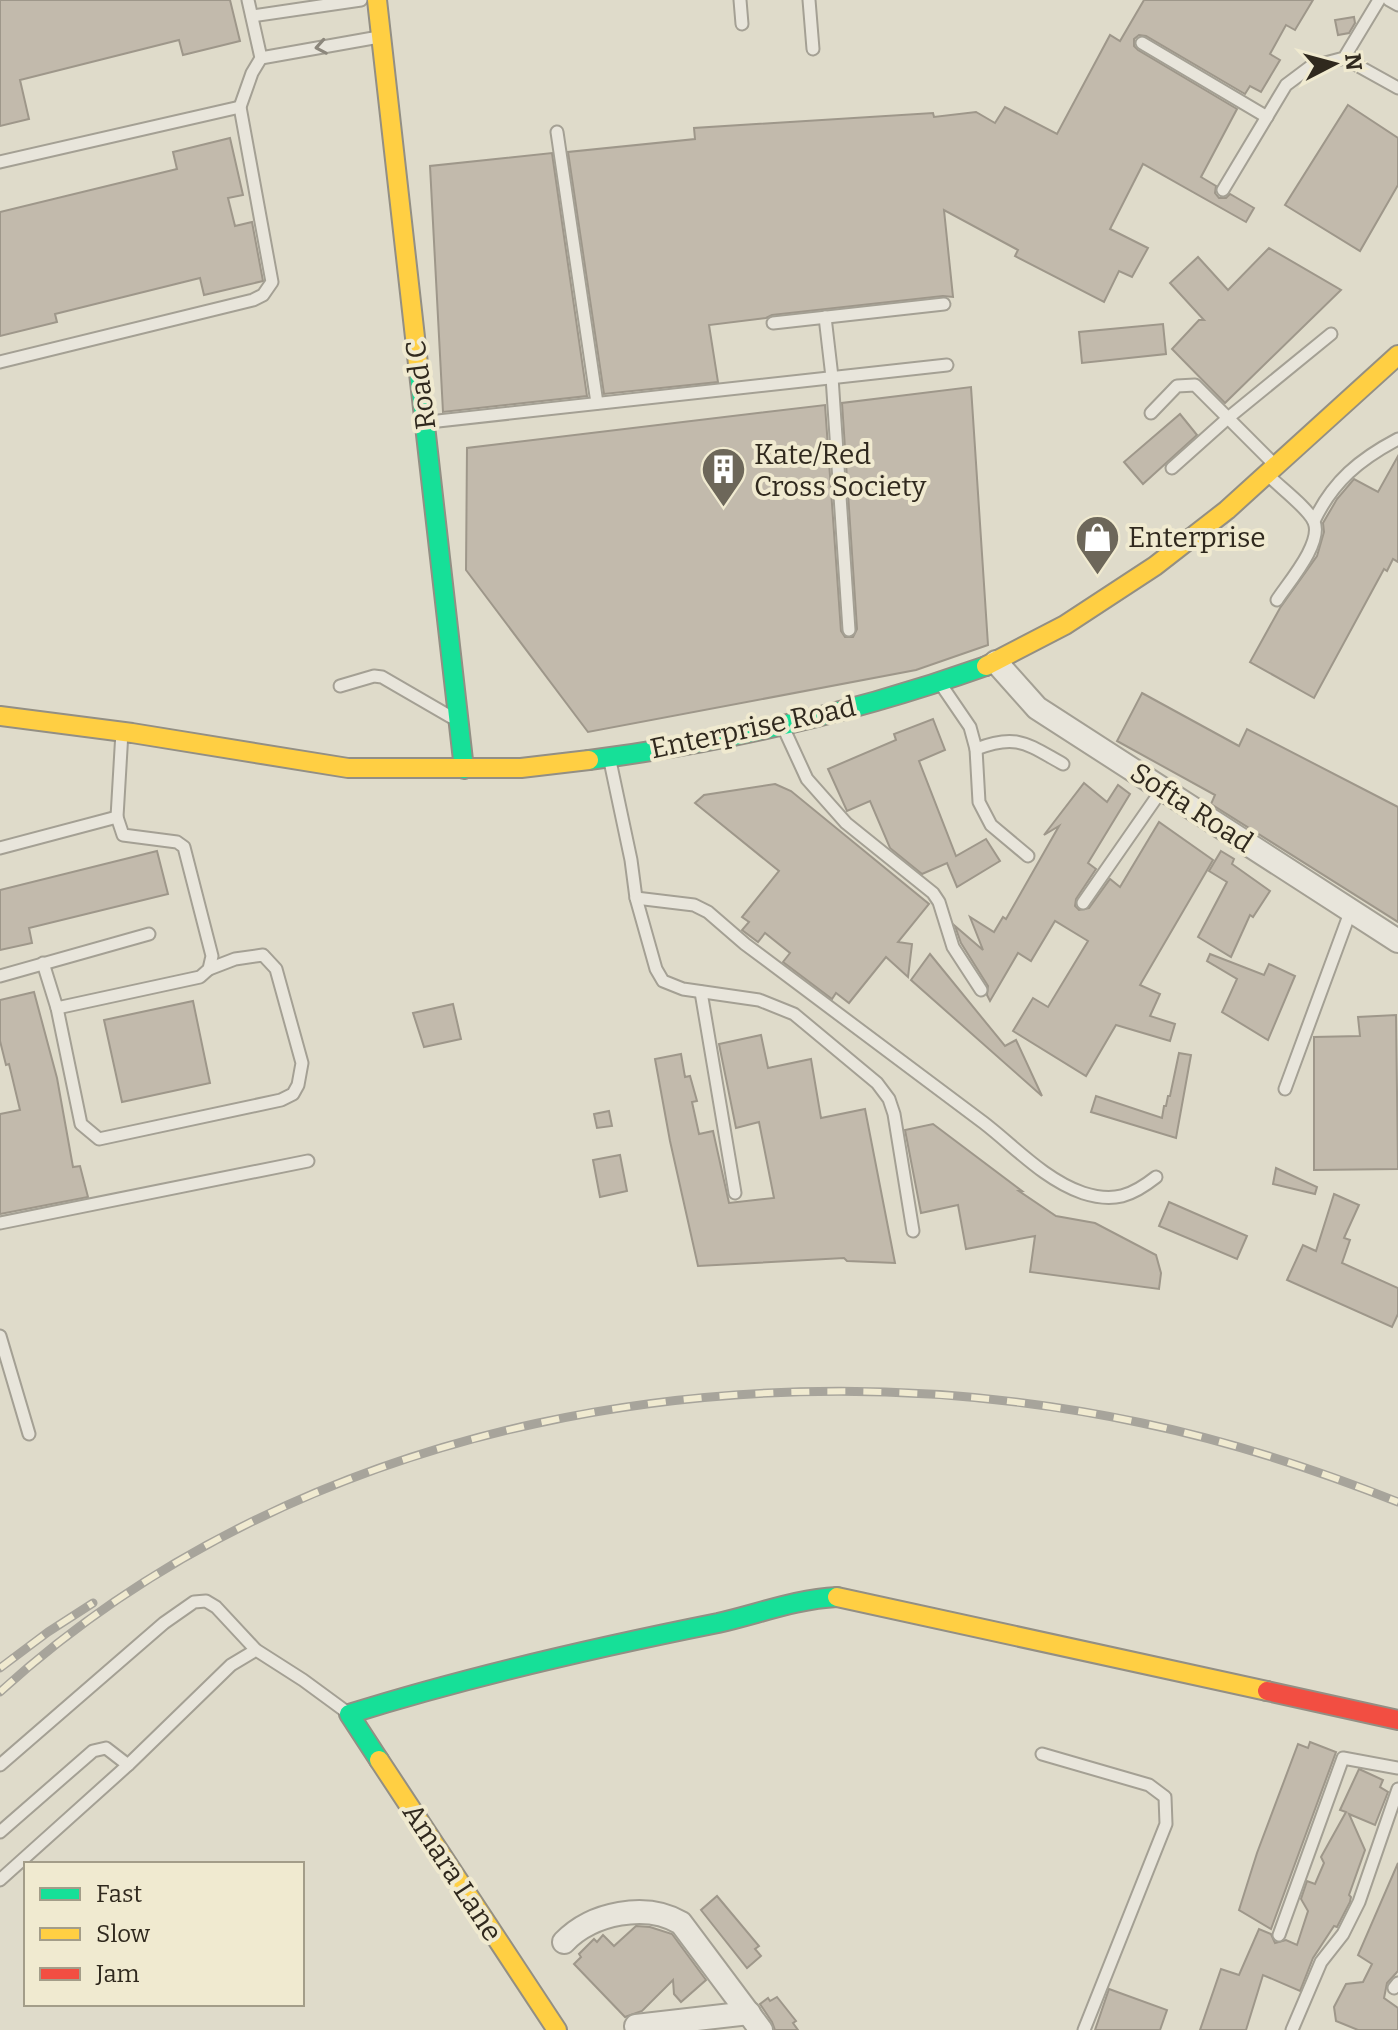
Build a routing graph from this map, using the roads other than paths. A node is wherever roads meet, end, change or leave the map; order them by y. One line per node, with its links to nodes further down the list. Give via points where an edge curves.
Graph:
1 (248, 0): 9 (lane)
2 (361, 0): 9 (lane)
3 (377, 0): 11 (street, Road C)
4 (740, 0): 10 (lane)
5 (809, 0): 13 (lane)
6 (1379, 0): 15 (lane)
7 (1389, 0): 8 (lane)
8 (1398, 5)
9 (252, 16): 14 (lane)
10 (742, 24)
11 (381, 37): 14 (lane, one-way to 14); 33 (street, Road C)
12 (1142, 43): 18 (lane)
13 (813, 49)
14 (261, 58): 17 (lane)
15 (1344, 58): 16 (lane); 18 (lane, via 1310,67 1286,85)
16 (1398, 88)
17 (240, 107): 20 (lane); 27 (lane, via 272,282 263,295)
18 (1267, 117): 21 (lane)
19 (557, 132): 30 (lane)
20 (0, 162)
21 (1223, 190)
22 (944, 304): 23 (lane)
23 (825, 317): 24 (lane); 29 (lane)
24 (773, 323)
25 (1331, 334): 32 (lane)
26 (1398, 355): 36 (street, Enterprise Road)
27 (0, 362)
28 (947, 365): 29 (lane)
29 (832, 377): 30 (lane); 39 (lane)
30 (597, 403): 33 (lane)
31 (1151, 413): 32 (lane, via 1177,386 1195,385)
32 (1228, 418): 35 (lane); 36 (lane)
33 (424, 422): 44 (street, Road C)
34 (1398, 439): 37 (lane, via 1353,468 1325,497)
35 (1172, 468)
36 (1271, 470): 37 (lane); 40 (street, Enterprise Road, via 1155,566)
37 (1314, 521): 38 (lane, via 1313,546)
38 (1277, 600)
39 (849, 630)
40 (996, 662): 41 (street, Enterprise Road); 51 (street, Softa Road, via 1037,708)
41 (939, 682): 45 (street, Enterprise Road); 47 (lane, via 970,727)
42 (340, 686): 44 (lane, via 374,676 391,679)
43 (0, 716): 46 (street, Enterprise Road)
44 (458, 721): 50 (street, Road C)
45 (782, 725): 48 (street, Enterprise Road); 63 (lane, via 807,779 846,823 933,893 953,947)
46 (122, 732): 50 (street, Enterprise Road, via 348,768); 52 (lane)
47 (976, 749): 49 (lane, via 1021,741); 54 (lane, via 979,802 991,825)
48 (609, 757): 50 (street, Enterprise Road); 55 (lane)
49 (1063, 764)
50 (464, 769)
51 (1163, 788): 56 (lane); 57 (street, Softa Road)
52 (117, 817): 53 (lane); 61 (lane, via 123,835 184,847 212,956)
53 (0, 848)
54 (1028, 856)
55 (636, 898): 64 (lane, via 663,981); 68 (lane, via 684,903 708,912 1038,1167 1081,1192 1119,1198)
56 (1083, 903)
57 (1351, 910): 59 (street, Softa Road); 66 (lane)
58 (149, 934): 60 (lane)
59 (1398, 941)
60 (43, 963): 62 (lane); 65 (lane)
61 (209, 969): 65 (lane, via 200,977); 65 (lane, via 250,955 263,955 276,969 302,1063 293,1094 99,1139 81,1124)
62 (0, 976)
63 (981, 990)
64 (701, 992): 69 (lane); 71 (lane, via 759,1000 786,1010 877,1083 894,1114)
65 (57, 1008)
66 (1285, 1089)
67 (308, 1161): 70 (lane)
68 (1156, 1177)
69 (735, 1193)
70 (0, 1223)
71 (913, 1231)
72 (0, 1336): 73 (lane)
73 (29, 1434)
74 (256, 1650): 75 (lane); 78 (lane, via 216,1607 194,1602); 79 (lane, via 231,1665)
75 (349, 1714): 76 (street, via 498,1670 818,1597 839,1597); 88 (street, Amara Lane)
76 (1398, 1720)
77 (1042, 1754): 89 (lane, via 1149,1785 1165,1797 1166,1824)
78 (0, 1765)
79 (128, 1765): 82 (lane, via 106,1748 93,1751); 83 (lane)
80 (1398, 1768): 84 (lane, via 1343,1758)
81 (1398, 1789): 90 (lane, via 1359,1902 1321,1962)
82 (0, 1832)
83 (0, 1880)
84 (1279, 1935)
85 (564, 1942): 86 (street, via 600,1920 637,1911 670,1916 681,1923)
86 (755, 2021): 87 (street)
87 (636, 2026)
88 (557, 2030)
89 (1084, 2030)
90 (1292, 2030)

